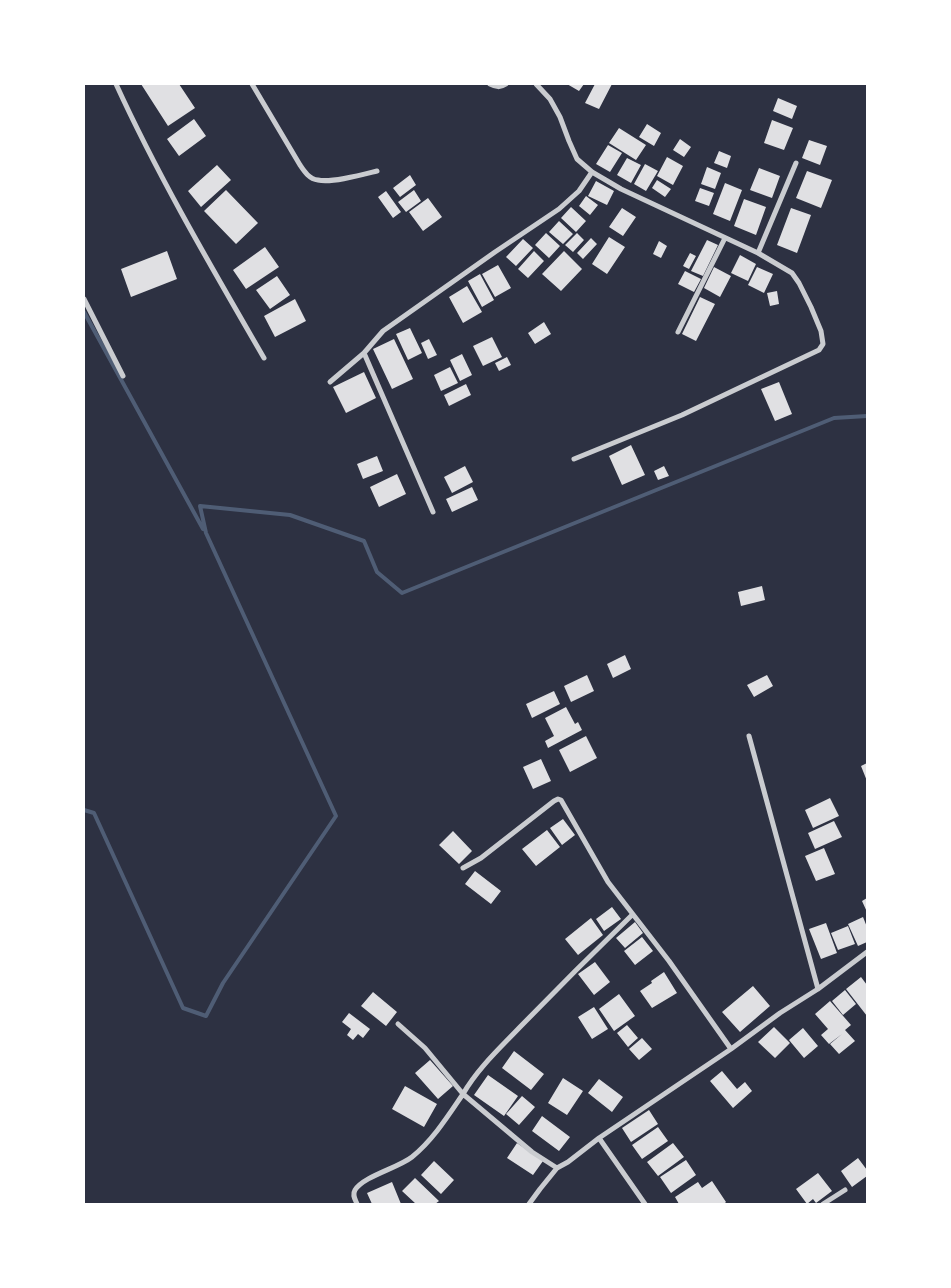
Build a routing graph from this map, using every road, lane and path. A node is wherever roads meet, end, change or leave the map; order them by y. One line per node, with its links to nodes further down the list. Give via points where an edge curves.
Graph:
1 (116, 84): 14 (street, via 166,184)
2 (252, 84): 7 (street, via 308,176 330,181)
3 (490, 84): 4 (street, via 496,87)
4 (506, 84)
5 (536, 84): 8 (street, via 560,117 577,159)
6 (796, 162): 10 (street)
7 (377, 172)
8 (592, 172): 9 (street); 13 (street, via 579,191 559,209 383,332)
9 (725, 238): 10 (street); 12 (street)
10 (758, 253): 17 (street, via 792,273 799,283 821,331 823,344 819,350 682,415)
11 (84, 299): 15 (street)
12 (678, 332)
13 (364, 353): 16 (street); 18 (street)
14 (264, 358)
15 (123, 376)
16 (330, 382)
17 (574, 459)
18 (433, 512)
19 (749, 736): 23 (street)
20 (463, 868): 21 (street, via 558,799)
21 (632, 915): 25 (street); 26 (street, via 502,1045)
22 (867, 952): 23 (street)
23 (818, 989): 25 (street)
24 (398, 1024): 26 (street, via 425,1048)
25 (731, 1049): 27 (street)
26 (463, 1094): 28 (street, via 532,1152); 31 (street, via 427,1144 410,1159 367,1180 356,1189)
27 (599, 1138): 28 (street); 33 (street)
28 (557, 1168): 32 (street)
29 (845, 1190): 30 (street)
30 (831, 1202): 34 (street)
31 (357, 1204)
32 (529, 1204)
33 (645, 1204)
34 (823, 1204)

